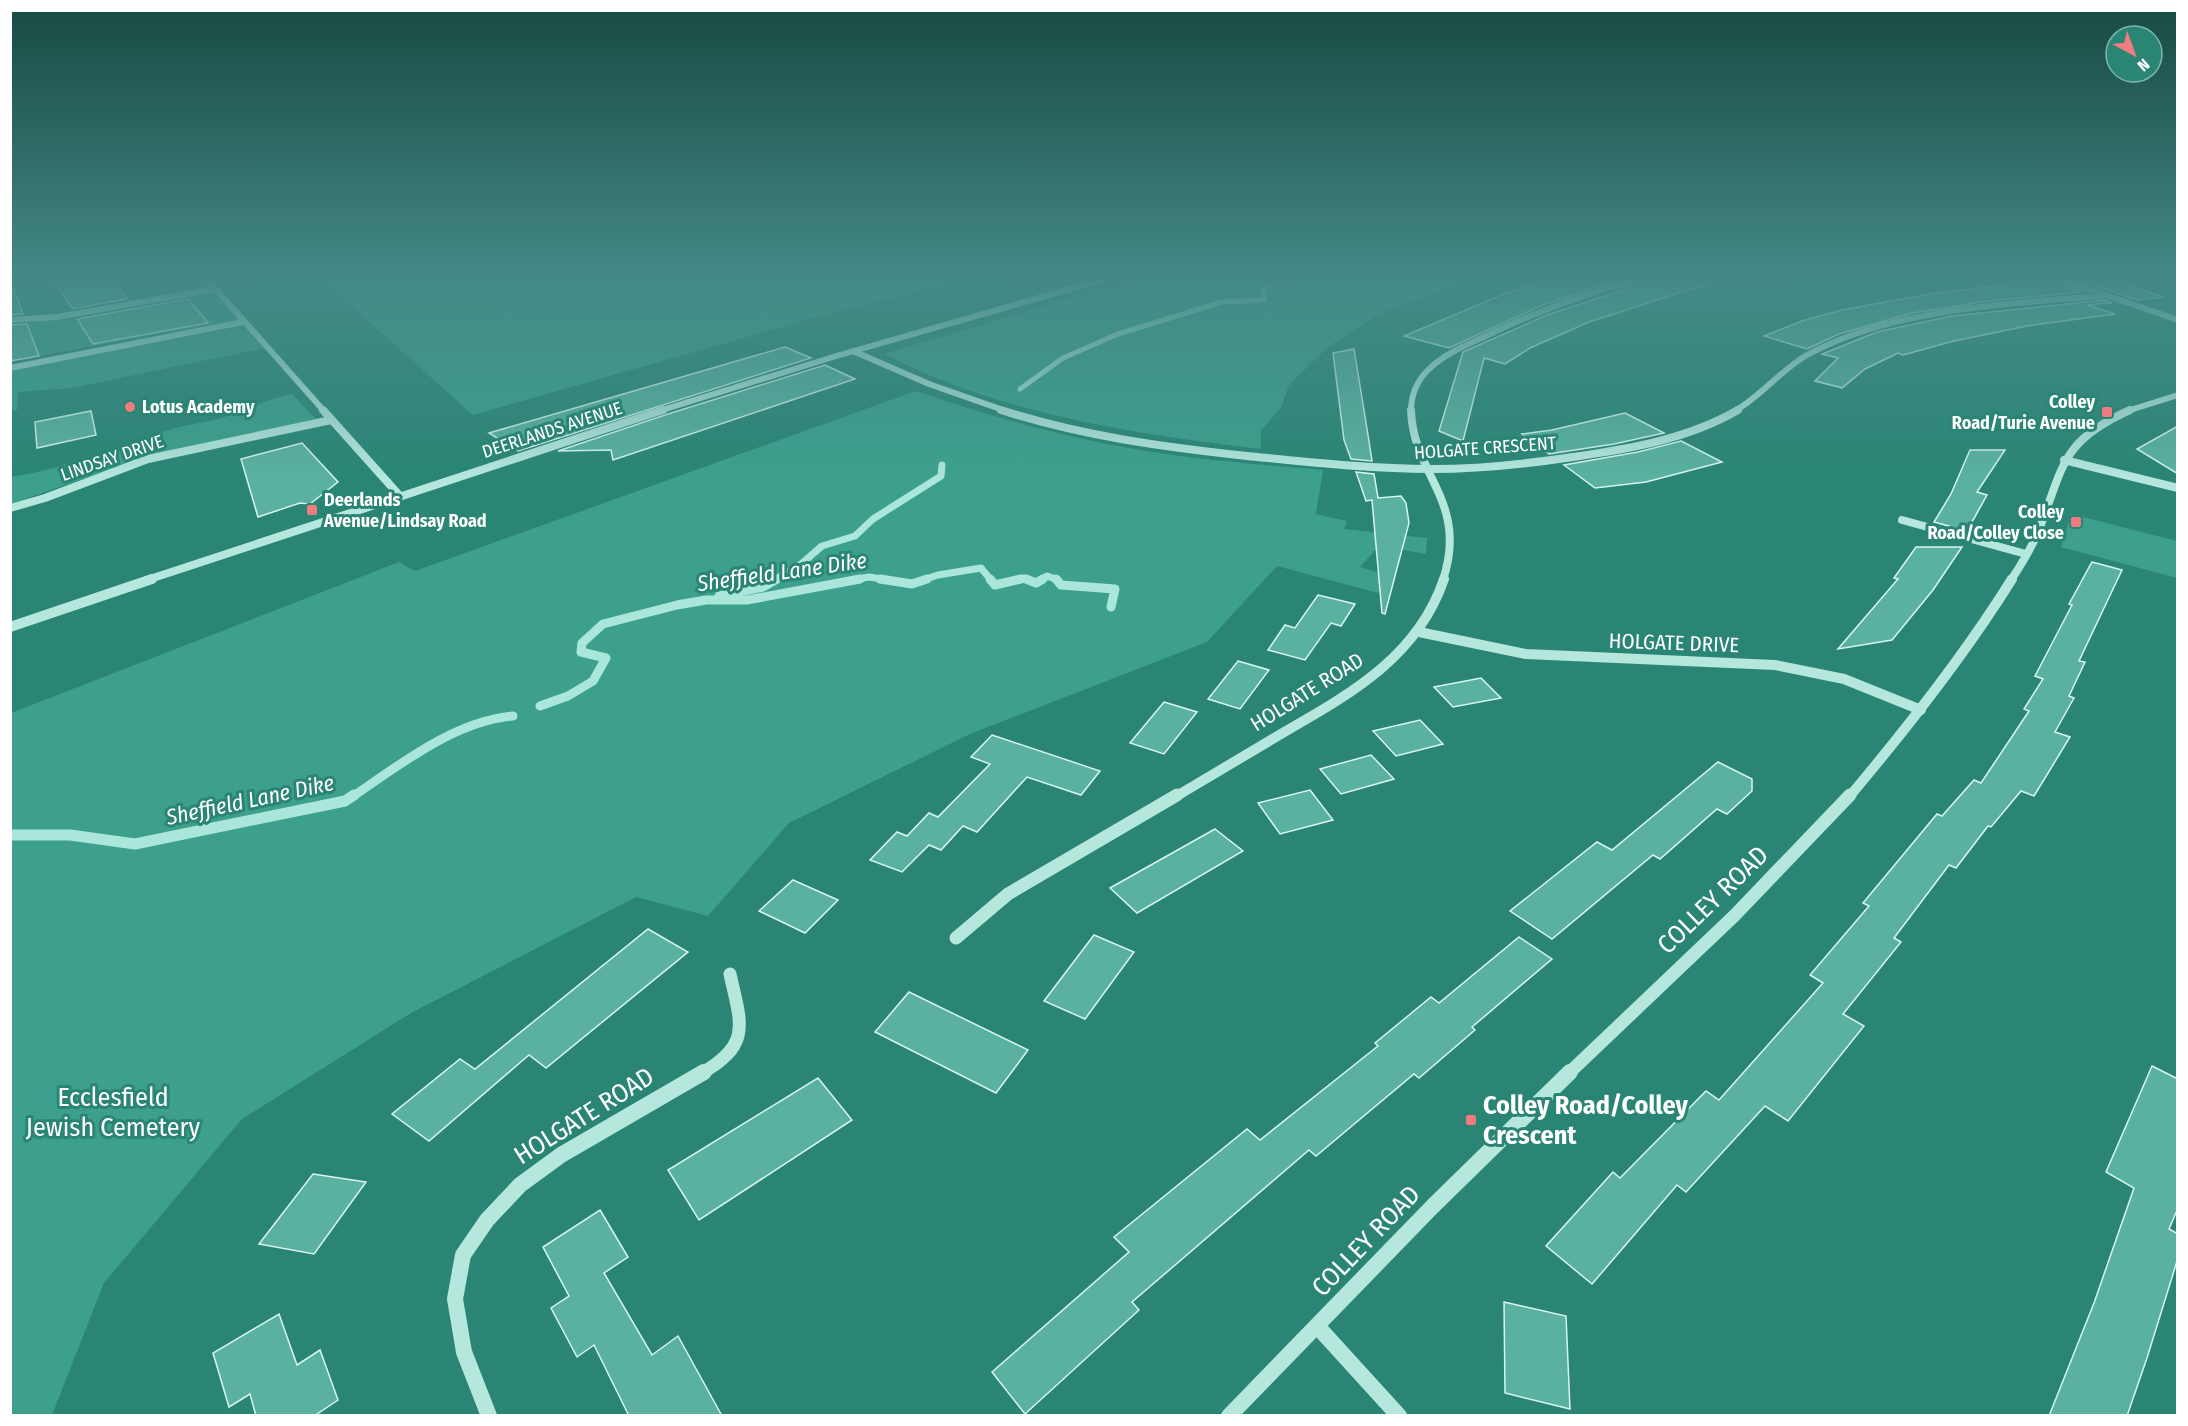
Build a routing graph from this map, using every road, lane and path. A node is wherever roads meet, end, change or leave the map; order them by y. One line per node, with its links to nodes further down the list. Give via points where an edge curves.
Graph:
1 (129, 345): 7 (street)
2 (266, 345): 9 (street)
3 (876, 345): 6 (street, DEERLANDS AVENUE)
4 (1468, 345): 11 (street, HOLGATE ROAD, via 1429,369 1420,380 1410,407 1414,436)
5 (1833, 345): 11 (street, HOLGATE CRESCENT, via 1789,367 1740,409 1680,435 1560,459)
6 (853, 351): 11 (street, HOLGATE CRESCENT, via 910,378 1015,414 1118,439 1304,462); 13 (street, DEERLANDS AVENUE)
7 (10, 368)
8 (2178, 395): 10 (street, COLLEY ROAD, via 2110,420 2073,447)
9 (331, 420): 13 (street); 14 (street, LINDSAY DRIVE, via 148,459)
10 (2064, 460): 12 (street); 16 (street, COLLEY ROAD)
11 (1431, 469): 18 (street, HOLGATE ROAD, via 1448,511 1452,540 1441,592)
12 (2178, 488)
13 (399, 495): 17 (street, DEERLANDS AVENUE)
14 (10, 508)
15 (1902, 520): 16 (street)
16 (2026, 554): 19 (street, COLLEY ROAD)
17 (10, 627)
18 (1419, 632): 19 (street, HOLGATE DRIVE, via 1526,654 1775,665 1810,670 1844,679); 20 (street, HOLGATE ROAD, via 1379,673 1350,694 1008,894)
19 (1921, 710): 22 (street, COLLEY ROAD, via 1856,791 1784,868 1500,1139)
20 (956, 938)
21 (730, 974): 23 (street, HOLGATE ROAD, via 740,1018 737,1044 720,1063 561,1155 520,1185 487,1220 463,1255 455,1299 464,1352)
22 (1318, 1328): 24 (street, COLLEY ROAD); 25 (street)
23 (489, 1416)
24 (1229, 1416)
25 (1399, 1416)

